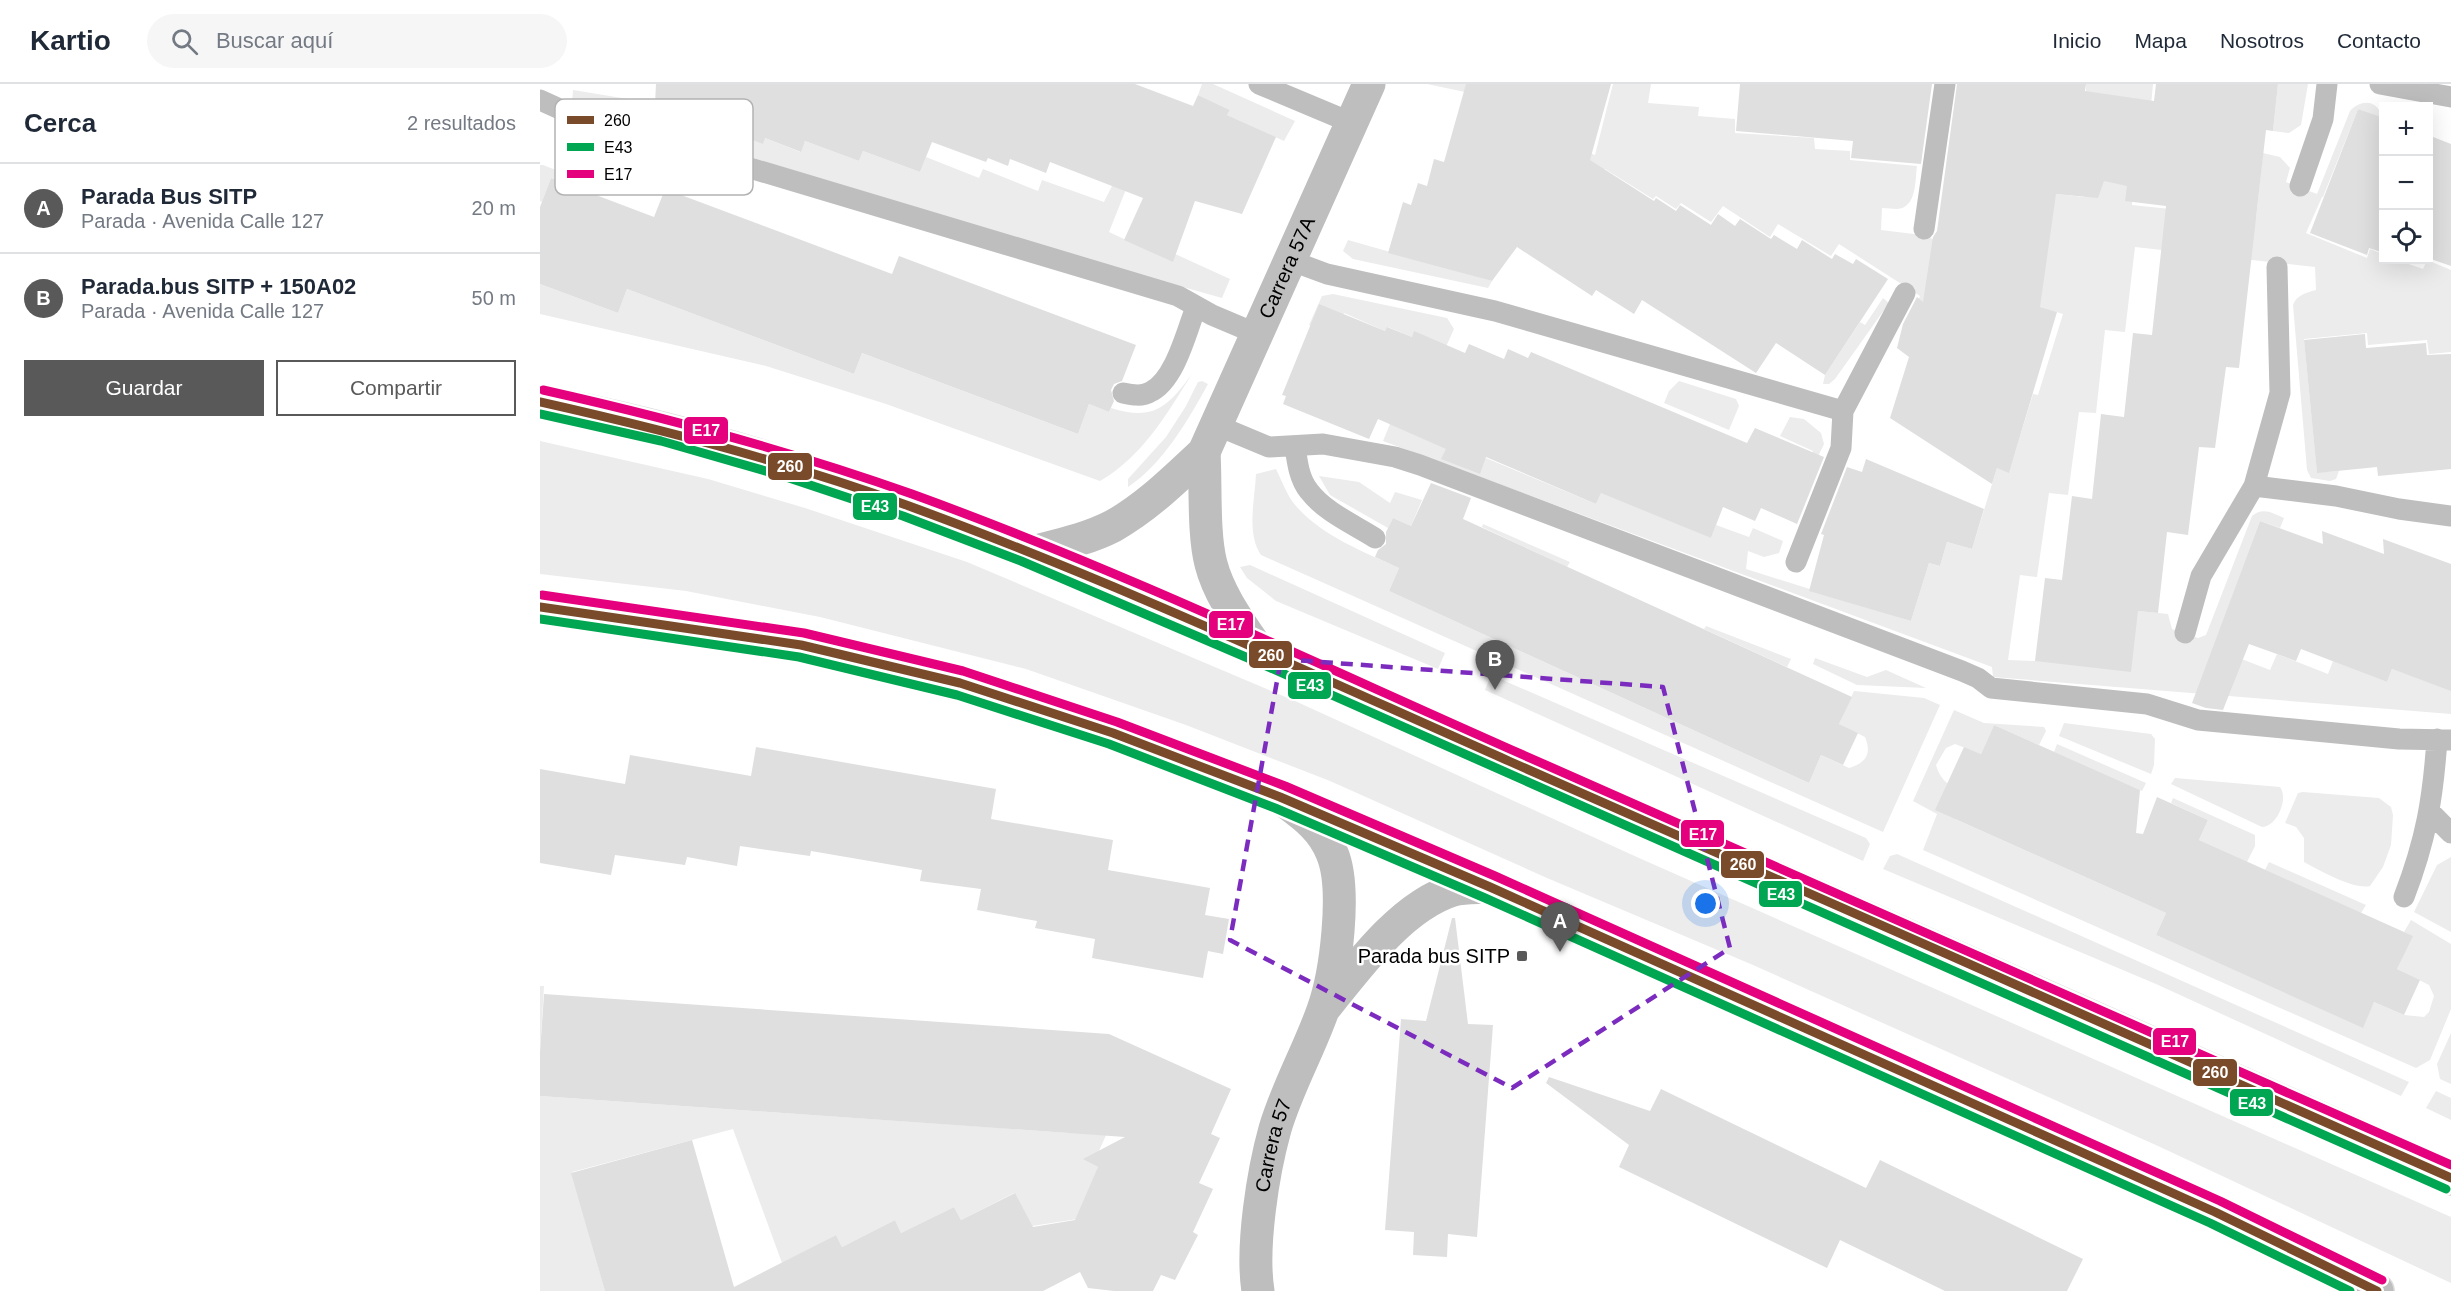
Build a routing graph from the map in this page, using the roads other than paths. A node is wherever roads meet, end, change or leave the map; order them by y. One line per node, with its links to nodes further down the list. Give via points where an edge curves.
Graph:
1 (1259, 84): 9 (lane)
2 (1370, 84): 9 (main road, Carrera 57A)
3 (1945, 84): 12 (lane)
4 (2327, 84): 11 (lane, via 2323,120)
5 (2380, 84): 6 (lane)
6 (2451, 97)
7 (540, 100): 8 (lane)
8 (555, 107)
9 (1352, 123): 13 (main road, Carrera 57A)
10 (753, 169): 16 (lane, via 1178,296)
11 (2300, 186)
12 (1924, 230)
13 (1289, 260): 17 (main road, Carrera 57A); 20 (lane, via 1312,270 1496,311)
14 (2277, 267): 23 (lane, via 2280,393)
15 (1905, 293): 20 (lane)
16 (1196, 307): 17 (lane); 18 (lane, via 1174,365 1158,387 1143,395)
17 (1257, 334): 21 (main road, Carrera 57A)
18 (1123, 393)
19 (540, 402): 26 (main road, via 697,437 796,466)
20 (1843, 411): 27 (lane, via 1841,448)
21 (1210, 439): 22 (lane, via 1269,447); 26 (main road, Carrera 57A, via 1161,492 1111,527); 30 (main road, Carrera 57A, via 1210,562 1234,614)
22 (1294, 446): 25 (lane, via 1308,490 1324,506); 31 (lane, via 1323,444 1419,465 1962,671 1991,688 2147,704 2198,720 2399,739)
23 (2254, 486): 24 (lane); 29 (lane, via 2201,576)
24 (2451, 516)
25 (1375, 537)
26 (1032, 552): 30 (main road)
27 (1796, 562)
28 (540, 607): 32 (main road, via 801,645 960,683 1113,734)
29 (2184, 633)
30 (1258, 650): 38 (main road)
31 (2444, 739): 33 (lane)
32 (1280, 797): 35 (main road); 37 (main road, Carrera 57, via 1316,824 1333,853 1338,911)
33 (2429, 811): 34 (lane); 36 (lane, via 2422,847)
34 (2451, 833)
35 (1490, 887): 37 (main road, Carrera 57, via 1455,889 1430,899 1394,929); 40 (main road, via 2215,1212)
36 (2404, 897)
37 (1324, 1009): 39 (main road, Carrera 57, via 1276,1127 1266,1167 1259,1216)
38 (2451, 1178)
39 (1258, 1291)
40 (2377, 1291)

